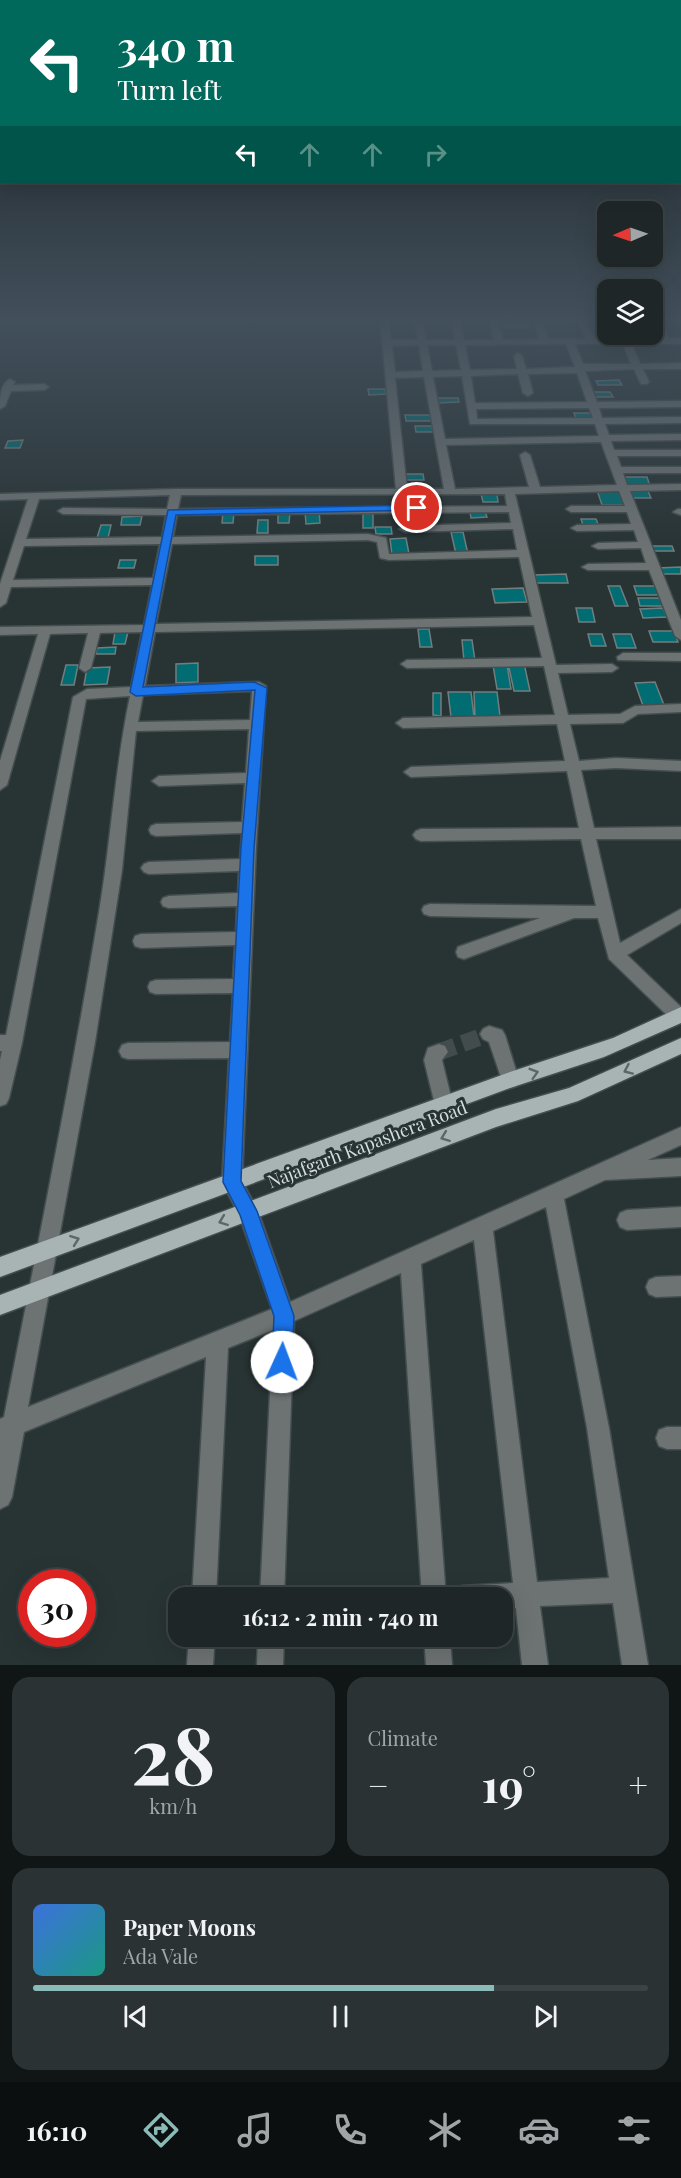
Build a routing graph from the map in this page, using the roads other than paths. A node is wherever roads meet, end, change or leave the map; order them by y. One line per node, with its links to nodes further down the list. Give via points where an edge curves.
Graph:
1 (392, 396): 23 (street)
2 (433, 396): 12 (street)
3 (469, 396): 7 (street)
4 (591, 396): 5 (street)
5 (594, 404): 6 (street); 7 (street); 9 (street)
6 (681, 404)
7 (471, 406): 9 (street, via 474,423)
8 (681, 420): 9 (street)
9 (600, 422): 11 (street)
10 (681, 437): 11 (street)
11 (606, 438): 12 (street); 13 (street)
12 (441, 442): 24 (street)
13 (611, 453): 14 (street); 16 (street)
14 (681, 453)
15 (525, 456): 21 (street)
16 (618, 470): 17 (street); 19 (street)
17 (681, 470)
18 (681, 487): 19 (street)
19 (623, 488): 21 (street); 29 (street)
20 (509, 490): 21 (street); 24 (street); 27 (street)
21 (536, 491)
22 (176, 492): 23 (street); 25 (street); 31 (street)
23 (402, 492): 24 (street)
24 (450, 492)
25 (35, 496): 26 (street); 37 (street)
26 (0, 497)
27 (512, 508): 31 (street); 32 (street)
28 (571, 509): 29 (street)
29 (631, 509): 33 (street)
30 (63, 511): 31 (street)
31 (172, 512): 36 (street)
32 (516, 526): 35 (street); 40 (street)
33 (638, 527): 34 (street); 38 (street)
34 (577, 528)
35 (405, 529)
36 (167, 540): 37 (street); 40 (street, via 368,537 382,540 386,557); 43 (street)
37 (20, 543): 44 (street)
38 (645, 545): 39 (street); 41 (street)
39 (598, 546)
40 (523, 553): 46 (street)
41 (654, 566): 42 (street); 47 (street)
42 (588, 567)
43 (159, 580): 44 (street); 48 (street)
44 (6, 584): 45 (street)
45 (0, 603)
46 (539, 621): 48 (street); 55 (street)
47 (680, 627)
48 (148, 628): 49 (street); 58 (street)
49 (94, 629): 50 (street); 56 (street)
50 (45, 630): 51 (street); 69 (street)
51 (0, 631)
52 (623, 657): 53 (street)
53 (681, 657)
54 (407, 664): 55 (street)
55 (550, 665): 57 (street); 60 (street)
56 (85, 668)
57 (612, 668)
58 (136, 692): 62 (street, via 260,686); 63 (street); 92 (street, via 87,693 80,698)
59 (681, 708): 60 (street, via 635,710 622,718)
60 (562, 718): 61 (street); 64 (street)
61 (403, 723)
62 (257, 724): 63 (street); 67 (street)
63 (130, 727): 109 (street, via 86,1042)
64 (573, 766): 65 (street); 66 (street); 72 (street)
65 (681, 766)
66 (411, 772)
67 (253, 778): 68 (street); 70 (street)
68 (159, 781)
69 (0, 785)
70 (249, 827): 71 (street); 75 (street)
71 (156, 830)
72 (587, 833): 73 (street); 74 (street); 81 (street)
73 (681, 833)
74 (421, 835)
75 (247, 865): 76 (street); 77 (street)
76 (149, 868)
77 (245, 899): 78 (street); 83 (street)
78 (169, 902)
79 (430, 910): 80 (street)
80 (577, 911): 81 (street); 85 (street)
81 (605, 912): 86 (street)
82 (681, 915): 86 (street)
83 (243, 938): 84 (street); 87 (street)
84 (141, 941)
85 (464, 952)
86 (615, 954): 89 (street)
87 (241, 986): 88 (street); 94 (street)
88 (156, 987)
89 (680, 1015): 90 (main road, Najafgarh Kapashera Road)
90 (657, 1028): 93 (main road); 97 (main road, Najafgarh Kapashera Road, one-way to 90)
91 (489, 1034): 97 (street, via 496,1035 499,1041)
92 (6, 1043): 98 (street)
93 (678, 1048): 105 (main road, Najafgarh Kapashera Road, one-way to 105, via 572,1095 496,1118)
94 (238, 1050): 95 (street); 103 (street)
95 (128, 1051)
96 (439, 1052): 99 (street, via 433,1060)
97 (510, 1080): 99 (main road, Najafgarh Kapashera Road)
98 (0, 1098)
99 (444, 1105): 103 (main road, Najafgarh Kapashera Road)
100 (681, 1136): 102 (street)
101 (681, 1167): 102 (street)
102 (600, 1172): 104 (street)
103 (232, 1182): 105 (street); 109 (main road, Najafgarh Kapashera Road, one-way to 103)
104 (553, 1193): 108 (street); 123 (street, via 598,1428)
105 (248, 1211): 114 (main road, Najafgarh Kapashera Road, one-way to 114); 116 (street)
106 (681, 1217): 107 (street)
107 (627, 1220)
108 (482, 1225): 110 (street); 124 (street)
109 (45, 1250): 111 (main road, Najafgarh Kapashera Road); 114 (street)
110 (410, 1257): 116 (street); 122 (street)
111 (0, 1267)
112 (681, 1286): 113 (street)
113 (656, 1287)
114 (38, 1290): 115 (main road, Najafgarh Kapashera Road); 118 (street)
115 (0, 1305)
116 (284, 1316): 117 (street); 121 (street)
117 (218, 1341): 118 (street); 120 (street)
118 (7, 1426): 119 (street)
119 (0, 1497)
120 (205, 1587)
121 (272, 1587)
122 (433, 1587)
123 (623, 1590): 124 (street); 133 (street)
124 (527, 1594): 125 (street); 132 (street)
125 (513, 1595)
126 (201, 1647): 129 (street)
127 (271, 1647): 130 (street)
128 (438, 1647): 131 (street)
129 (200, 1665)
130 (270, 1665)
131 (439, 1665)
132 (536, 1665)
133 (635, 1665)

